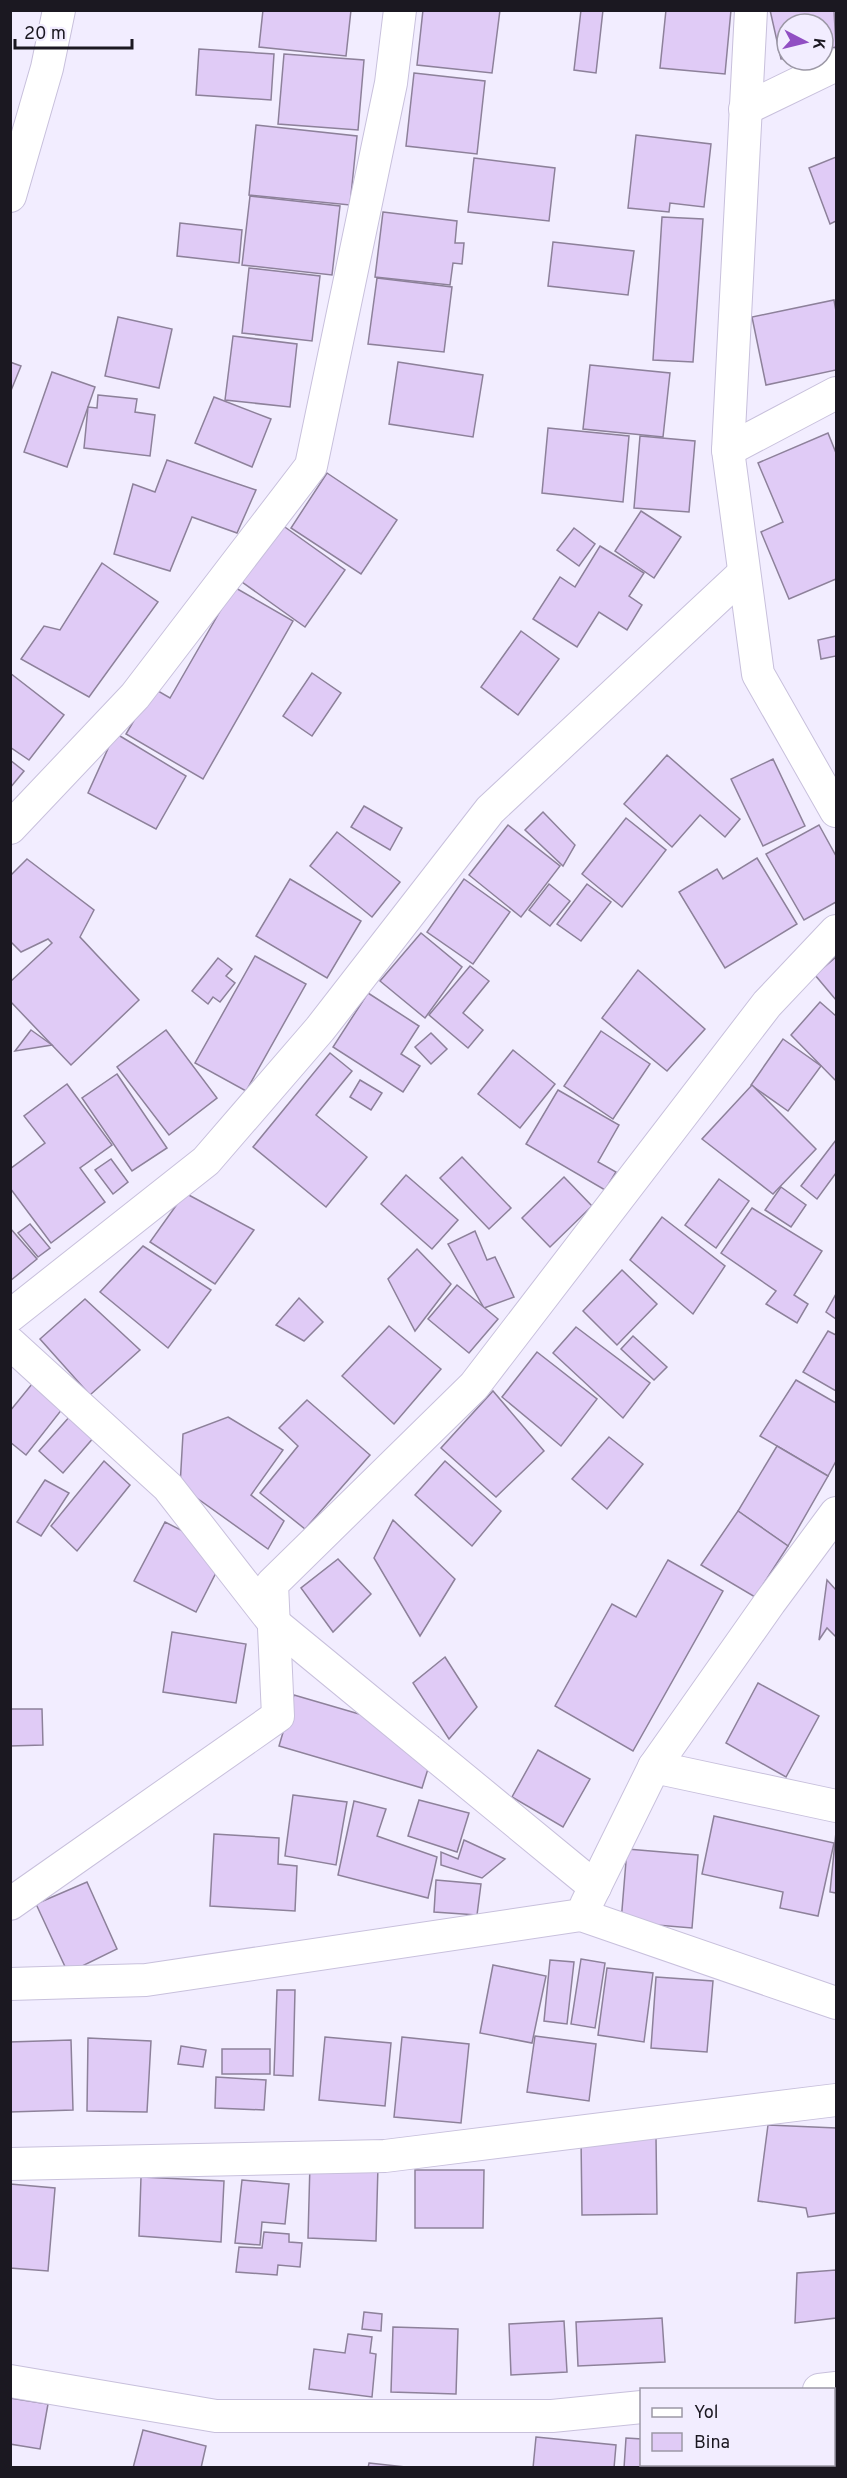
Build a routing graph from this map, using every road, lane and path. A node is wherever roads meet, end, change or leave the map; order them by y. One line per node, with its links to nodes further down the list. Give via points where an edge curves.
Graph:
1 (59, 10): 6 (street, via 47,68)
2 (400, 10): 11 (street, via 391,83 311,466 135,696)
3 (751, 10): 5 (street)
4 (837, 65): 5 (street)
5 (745, 109): 8 (street)
6 (10, 196)
7 (837, 393): 8 (street)
8 (728, 450): 9 (street)
9 (744, 573): 10 (street, via 758,674); 13 (street, via 490,810 320,1029 206,1161)
10 (837, 811)
11 (10, 828)
12 (837, 931): 16 (street, via 767,1004 474,1386 272,1584)
13 (10, 1316)
14 (10, 1343): 16 (street, via 168,1487)
15 (837, 1513): 17 (street)
16 (274, 1623): 19 (street); 20 (street, via 278,1716)
17 (654, 1767): 18 (street); 19 (street)
18 (837, 1806)
19 (588, 1901): 21 (street, via 146,1980); 22 (street)
20 (10, 1904)
21 (10, 1984)
22 (837, 2003)
23 (837, 2100): 24 (street, via 386,2156)
24 (10, 2164)
25 (10, 2381): 26 (street, via 216,2416 552,2416)
26 (640, 2407)

